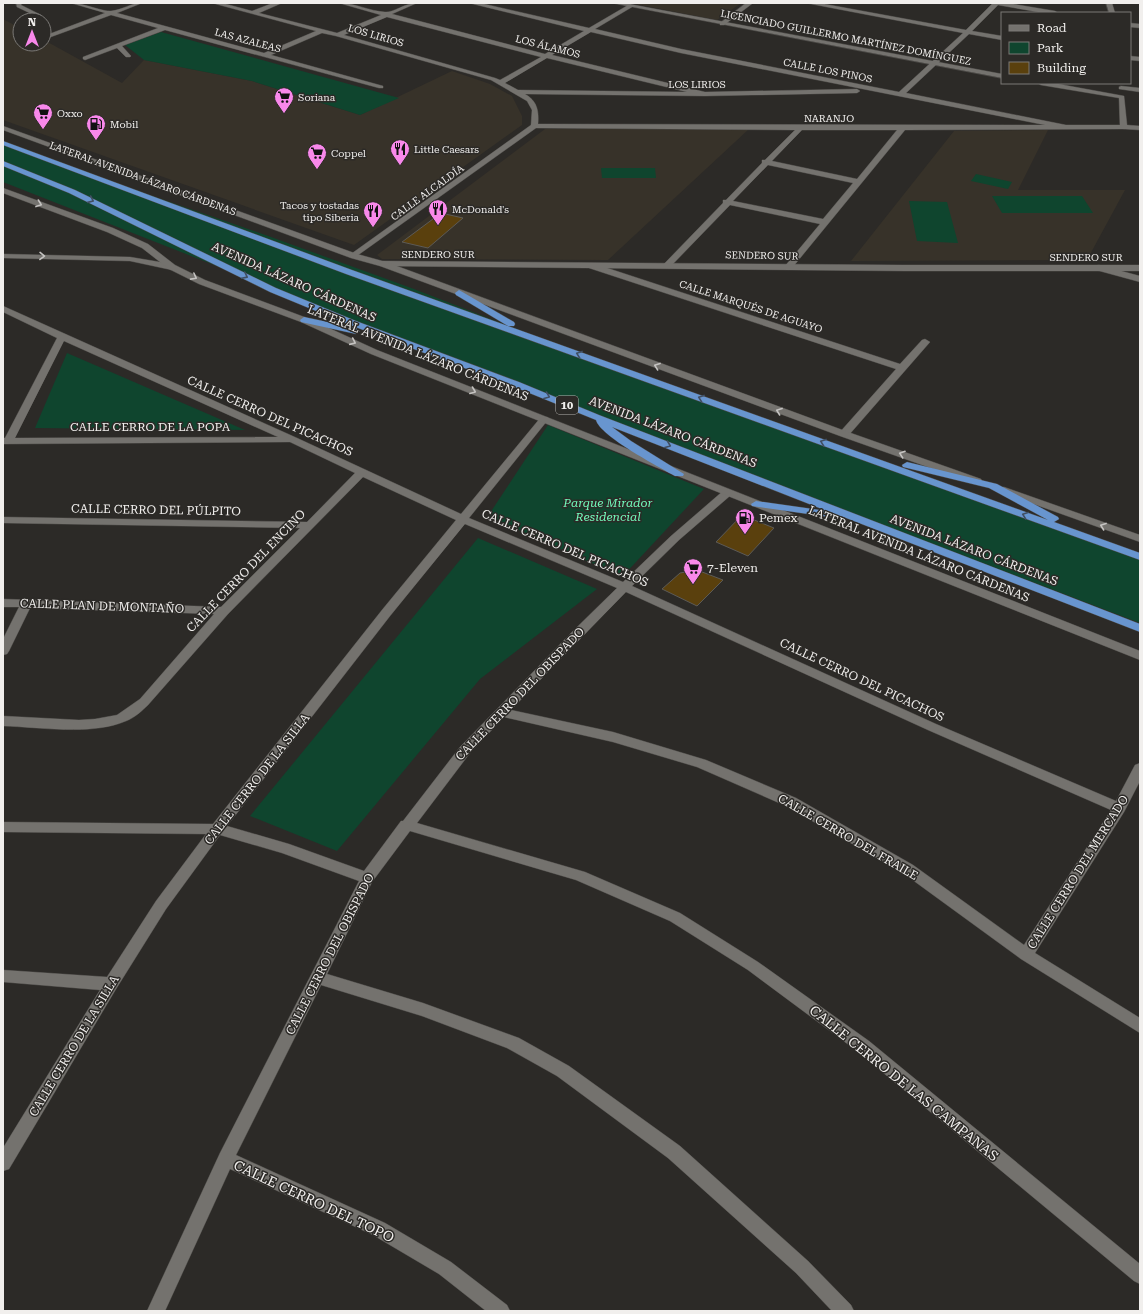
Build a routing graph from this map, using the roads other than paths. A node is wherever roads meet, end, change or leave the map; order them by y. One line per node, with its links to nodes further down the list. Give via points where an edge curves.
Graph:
1 (19, 3): 16 (street, via 19,6)
2 (74, 3): 18 (street, LAS AZALEAS)
3 (139, 3): 18 (street)
4 (215, 3): 19 (street, LOS LIRIOS)
5 (279, 3): 19 (street)
6 (342, 3): 14 (street, LOS ÁLAMOS)
7 (362, 3): 14 (street)
8 (414, 3): 20 (street)
9 (472, 3): 24 (street, CALLE LOS PINOS)
10 (615, 3): 15 (street, LICENCIADO GUILLERMO MARTÍNEZ DOMÍNGUEZ)
11 (750, 3): 21 (street)
12 (809, 3): 25 (street)
13 (997, 3): 17 (street); 25 (street)
14 (355, 6): 20 (street, LOS ÁLAMOS)
15 (630, 6): 21 (street, LICENCIADO GUILLERMO MARTÍNEZ DOMÍNGUEZ); 24 (street)
16 (32, 12)
17 (1049, 12)
18 (110, 13): 22 (street, LAS AZALEAS); 26 (street)
19 (252, 13): 23 (street, LOS LIRIOS)
20 (387, 16): 27 (street); 32 (street, LOS ÁLAMOS)
21 (722, 24): 34 (street, LICENCIADO GUILLERMO MARTÍNEZ DOMÍNGUEZ)
22 (164, 28): 29 (street); 30 (street, LAS AZALEAS)
23 (321, 30): 27 (street, LOS LIRIOS); 30 (street)
24 (587, 31): 32 (street); 40 (street, CALLE LOS PINOS)
25 (967, 31): 28 (street); 34 (street)
26 (52, 35)
27 (338, 35): 36 (street, LOS LIRIOS)
28 (1001, 38)
29 (119, 46): 31 (street); 33 (street)
30 (265, 55): 39 (street, LAS AZALEAS)
31 (128, 56)
32 (546, 56): 36 (street); 43 (street, LOS ÁLAMOS)
33 (85, 58)
34 (935, 64): 35 (street, LICENCIADO GUILLERMO MARTÍNEZ DOMÍNGUEZ); 44 (street)
35 (1001, 76)
36 (501, 83): 42 (street)
37 (1047, 84): 45 (street)
38 (1121, 85): 41 (street); 45 (street)
39 (381, 87)
40 (876, 90): 43 (street, LOS LIRIOS); 44 (street, CALLE LOS PINOS)
41 (1140, 90)
42 (519, 92): 43 (street, LOS LIRIOS); 46 (street, via 530,100 535,110)
43 (705, 94)
44 (901, 94): 47 (street, CALLE LOS PINOS)
45 (1122, 97): 48 (street)
46 (534, 126): 50 (street, NARANJO); 61 (street, CALLE ALCALDÍA)
47 (1065, 127): 48 (street, NARANJO); 51 (street, NARANJO)
48 (1124, 127): 52 (street, NARANJO)
49 (3, 128): 61 (street, LATERAL AVENIDA LÁZARO CÁRDENAS)
50 (800, 128): 51 (street, NARANJO); 54 (street)
51 (904, 128): 56 (street)
52 (1140, 128)
53 (3, 143): 74 (highway, AVENIDA LÁZARO CÁRDENAS)
54 (765, 162): 56 (street); 58 (street)
55 (3, 163): 75 (highway, AVENIDA LÁZARO CÁRDENAS / 10, one-way to 75, via 131,218 196,253 273,289 343,320)
56 (858, 182): 59 (street)
57 (3, 190): 66 (street, LATERAL AVENIDA LÁZARO CÁRDENAS, one-way to 66, via 110,230 145,246)
58 (726, 202): 59 (street); 63 (street)
59 (824, 222): 65 (street)
60 (3, 256): 66 (street, one-way to 66, via 130,259)
61 (354, 256): 62 (street, LATERAL AVENIDA LÁZARO CÁRDENAS)
62 (383, 264): 64 (street, SENDERO SUR); 70 (street, LATERAL AVENIDA LÁZARO CÁRDENAS)
63 (666, 265): 64 (street, SENDERO SUR); 65 (street, SENDERO SUR)
64 (592, 266): 77 (street, CALLE MARQUÉS DE AGUAYO)
65 (789, 266): 67 (street, SENDERO SUR)
66 (172, 267): 72 (street, LATERAL AVENIDA LÁZARO CÁRDENAS, one-way to 72, via 218,289)
67 (1099, 268): 68 (street, SENDERO SUR); 69 (street)
68 (1140, 268)
69 (1140, 279)
70 (459, 293): 74 (highway); 80 (street, LATERAL AVENIDA LÁZARO CÁRDENAS, one-way to 70)
71 (3, 309): 73 (street, CALLE CERRO DEL PICACHOS)
72 (304, 320): 75 (highway); 79 (street, LATERAL AVENIDA LÁZARO CÁRDENAS, one-way to 79, via 374,352)
73 (62, 337): 81 (street, CALLE CERRO DEL PICACHOS); 82 (street)
74 (536, 339): 83 (highway, AVENIDA LÁZARO CÁRDENAS, one-way to 74)
75 (397, 340): 78 (highway, AVENIDA LÁZARO CÁRDENAS / 10, one-way to 78)
76 (925, 342): 77 (street)
77 (903, 368): 80 (street)
78 (596, 417): 85 (highway, via 611,432); 89 (highway, AVENIDA LÁZARO CÁRDENAS / 10, one-way to 89)
79 (544, 419): 85 (street, LATERAL AVENIDA LÁZARO CÁRDENAS); 90 (street, CALLE CERRO DE LA SILLA)
80 (844, 434): 86 (street, LATERAL AVENIDA LÁZARO CÁRDENAS, one-way to 80)
81 (293, 440): 82 (street, CALLE CERRO DE LA POPA); 84 (street, CALLE CERRO DEL PICACHOS)
82 (5, 441)
83 (848, 451): 86 (highway); 93 (highway, AVENIDA LÁZARO CÁRDENAS, one-way to 83)
84 (362, 472): 90 (street, CALLE CERRO DEL PICACHOS); 92 (street, CALLE CERRO DEL ENCINO)
85 (679, 474): 87 (street, LATERAL AVENIDA LÁZARO CÁRDENAS)
86 (993, 486): 93 (highway); 94 (street, LATERAL AVENIDA LÁZARO CÁRDENAS, one-way to 86)
87 (728, 493): 88 (street, LATERAL AVENIDA LÁZARO CÁRDENAS); 96 (street, CALLE CERRO DEL OBISPADO, via 675,538)
88 (756, 504): 89 (highway); 102 (street, LATERAL AVENIDA LÁZARO CÁRDENAS)
89 (856, 517): 100 (highway, AVENIDA LÁZARO CÁRDENAS / 10)
90 (463, 519): 96 (street, CALLE CERRO DEL PICACHOS); 109 (street, CALLE CERRO DE LA SILLA, via 386,613)
91 (3, 520): 92 (street, CALLE CERRO DEL PÚLPITO)
92 (308, 525): 99 (street, CALLE CERRO DEL ENCINO)
93 (1092, 539): 95 (highway, AVENIDA LÁZARO CÁRDENAS)
94 (1140, 539)
95 (1140, 557)
96 (626, 588): 103 (street, CALLE CERRO DEL OBISPADO); 106 (street, CALLE CERRO DEL PICACHOS, via 932,727)
97 (3, 603): 98 (street, CALLE PLAN DE MONTAÑO)
98 (26, 604): 99 (street, CALLE PLAN DE MONTAÑO); 101 (street)
99 (224, 611): 104 (street, CALLE CERRO DEL ENCINO, via 153,691 133,711 122,717 106,722 80,723)
100 (1140, 628)
101 (3, 651)
102 (1140, 656)
103 (501, 712): 107 (street, CALLE CERRO DEL OBISPADO, via 465,750); 111 (street, CALLE CERRO DEL FRAILE, via 613,737 701,763 791,802 908,869)
104 (3, 721)
105 (1140, 768): 106 (street, CALLE CERRO DEL MERCADO)
106 (1119, 808): 111 (street, CALLE CERRO DEL MERCADO)
107 (406, 825): 110 (street, CALLE CERRO DEL OBISPADO); 118 (street, CALLE CERRO DE LAS CAMPANAS, via 580,876 675,918 753,966 863,1046)
108 (3, 827): 109 (street)
109 (217, 830): 110 (street, via 284,848); 114 (street, CALLE CERRO DE LA SILLA, via 161,905)
110 (367, 878): 112 (street, CALLE CERRO DEL OBISPADO)
111 (1026, 955): 115 (street, CALLE CERRO DEL FRAILE)
112 (317, 977): 116 (street, CALLE CERRO DEL OBISPADO); 121 (street, via 423,1010 513,1043 562,1071 674,1152 802,1267)
113 (4, 978): 114 (street)
114 (111, 984): 117 (street, CALLE CERRO DE LA SILLA)
115 (1140, 1026)
116 (226, 1159): 119 (street, CALLE CERRO DEL OBISPADO); 120 (street, CALLE CERRO DEL TOPO, via 379,1228 445,1268)
117 (3, 1163)
118 (1140, 1275)
119 (156, 1311)
120 (501, 1311)
121 (845, 1311)

